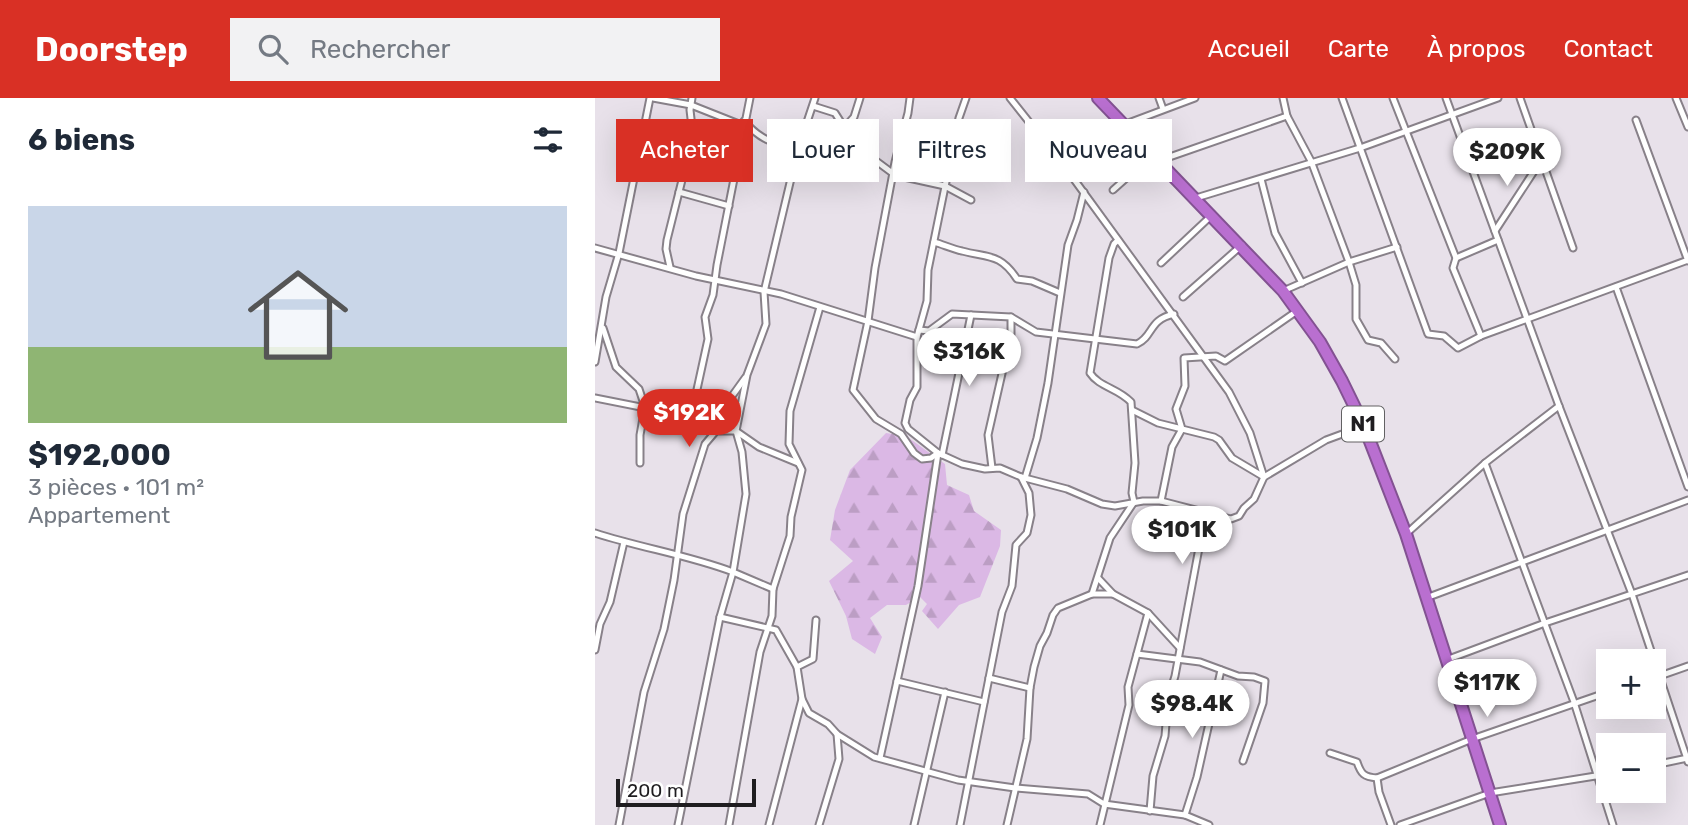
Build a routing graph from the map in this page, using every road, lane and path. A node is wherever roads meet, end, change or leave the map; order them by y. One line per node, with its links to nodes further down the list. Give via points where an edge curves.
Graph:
1 (651, 98): 18 (street); 63 (street)
2 (750, 98): 24 (street)
3 (814, 98): 19 (street)
4 (860, 98): 27 (street)
5 (910, 98): 28 (street)
6 (966, 98): 47 (street)
7 (1010, 98): 29 (street)
8 (1098, 98): 30 (highway, N1)
9 (1159, 98): 20 (street)
10 (1195, 98): 20 (street)
11 (1283, 98): 22 (street)
12 (1342, 98): 35 (street)
13 (1393, 98): 34 (street)
14 (1446, 98): 21 (street)
15 (1498, 98): 21 (street)
16 (1520, 98): 37 (street)
17 (1676, 98): 33 (street)
18 (692, 102): 23 (street); 49 (street, via 693,136)
19 (813, 106): 25 (street); 26 (street)
20 (1163, 109): 31 (street)
21 (1452, 116): 34 (street); 55 (street)
22 (1286, 117): 36 (street); 38 (street)
23 (732, 119)
24 (747, 119)
25 (808, 119)
26 (839, 119)
27 (852, 119)
28 (906, 119)
29 (1027, 119)
30 (1117, 119)
31 (1138, 119)
32 (1636, 120): 65 (street)
33 (1688, 127)
34 (1406, 132): 35 (street); 64 (street)
35 (1360, 148): 38 (street); 60 (street)
36 (1172, 153)
37 (1542, 159): 55 (street); 62 (street)
38 (1311, 161): 40 (street); 66 (street)
39 (1172, 175): 51 (highway, N1)
40 (1261, 179): 51 (street); 70 (street, via 1275,233)
41 (734, 182): 53 (street)
42 (790, 182): 73 (street)
43 (893, 182): 82 (street)
44 (927, 182): 47 (street)
45 (1076, 182): 50 (street)
46 (1124, 182): 48 (street)
47 (945, 186): 52 (street); 58 (street)
48 (1113, 190)
49 (679, 192): 53 (street); 68 (street, via 667,240)
50 (1084, 192): 56 (street); 74 (street)
51 (1196, 198): 54 (highway, N1)
52 (971, 200)
53 (729, 206): 69 (street)
54 (1212, 215): 59 (highway, N1); 67 (street)
55 (1495, 231): 57 (street)
56 (1118, 240): 78 (street); 87 (street, via 1109,258)
57 (1498, 240): 64 (street); 81 (street)
58 (934, 242): 74 (street, via 991,256 1002,261 1017,279); 85 (street)
59 (1242, 246): 72 (highway, N1); 75 (street)
60 (1397, 247): 66 (street); 86 (street, via 1428,334 1444,336 1458,348)
61 (595, 248): 63 (street)
62 (1573, 248)
63 (619, 253): 68 (street); 83 (street)
64 (1456, 258): 86 (street, via 1453,268)
65 (1688, 261): 71 (street)
66 (1349, 262): 70 (street); 90 (street, via 1356,285 1356,319 1368,340 1381,343)
67 (1161, 263)
68 (670, 267): 69 (street)
69 (716, 280): 73 (street); 97 (street, via 705,317 708,339)
70 (1302, 283): 72 (street)
71 (1616, 287): 81 (street); 109 (street)
72 (1283, 291): 77 (highway, N1)
73 (764, 292): 76 (street); 92 (street, via 766,324)
74 (1060, 293): 84 (street)
75 (1183, 297)
76 (820, 307): 82 (street); 104 (street, via 790,411 789,444)
77 (1299, 310): 89 (street, via 1225,360); 98 (highway, N1)
78 (1174, 314): 87 (street, via 1155,322 1137,344); 89 (street)
79 (971, 315): 80 (street); 85 (street, via 951,314); 102 (street)
80 (1011, 317): 84 (street, via 1036,332); 106 (street, via 988,435)
81 (1527, 320): 86 (street); 94 (street)
82 (868, 321): 85 (street); 102 (street, via 853,390 876,419 901,434 922,459)
83 (602, 326): 88 (street); 95 (street, via 616,367 639,389)
84 (1054, 333): 87 (street); 108 (street, via 1039,427)
85 (918, 334): 102 (street, via 916,387 905,424)
86 (1481, 336)
87 (1096, 339): 96 (street, via 1090,373 1095,381 1119,390 1131,402)
88 (597, 347): 91 (street)
89 (1205, 358): 99 (street, via 1184,358 1185,386 1176,409); 107 (street, via 1250,433)
90 (1395, 359)
91 (595, 362)
92 (747, 375): 100 (street, via 716,417); 101 (street)
93 (595, 398): 95 (street)
94 (1559, 406): 105 (street); 114 (street)
95 (645, 407): 97 (street); 103 (street)
96 (1132, 410): 99 (street); 112 (street)
97 (691, 417): 100 (street)
98 (1364, 426): 107 (street, via 1326,439); 116 (highway, N1)
99 (1182, 429): 107 (street, via 1214,437 1232,458); 111 (street, via 1172,447)
100 (716, 431): 101 (street); 118 (street, via 705,444 689,494)
101 (736, 431): 104 (street, via 759,447); 120 (street, via 746,494)
102 (940, 454): 106 (street, via 962,464); 144 (street)
103 (640, 463)
104 (798, 463): 123 (street, via 802,470 790,536)
105 (1485, 463): 116 (street); 119 (street)
106 (992, 468): 108 (street)
107 (1264, 477): 113 (street, via 1239,516)
108 (1023, 478): 112 (street, via 1067,489 1102,505); 143 (street, via 1031,515 1027,533 1016,545 1012,586)
109 (1688, 487)
110 (1688, 500): 114 (street)
111 (1161, 501): 112 (street); 113 (street)
112 (1134, 502): 122 (street, via 1110,538)
113 (1215, 515): 133 (street, via 1202,533)
114 (1607, 530): 119 (street); 126 (street)
115 (595, 533): 117 (street)
116 (1406, 534): 127 (highway, N1)
117 (624, 542): 118 (street); 135 (street)
118 (677, 554): 120 (street); 170 (street)
119 (1521, 563): 127 (street); 131 (street)
120 (733, 572): 123 (street); 129 (street)
121 (1688, 575): 126 (street)
122 (1098, 578): 124 (street); 125 (street)
123 (773, 589): 132 (street)
124 (1093, 594): 125 (street); 145 (street, via 1058,608 1053,615)
125 (1113, 594): 128 (street)
126 (1632, 594): 131 (street); 134 (street)
127 (1426, 598): 138 (highway, N1)
128 (1148, 613): 133 (street); 136 (street)
129 (720, 617): 132 (street); 171 (street)
130 (816, 620): 140 (street, via 813,659)
131 (1545, 623): 138 (street); 151 (street)
132 (768, 627): 140 (street, via 776,630); 172 (street)
133 (1180, 648): 137 (street)
134 (1649, 649)
135 (595, 650)
136 (1137, 654): 137 (street); 167 (street)
137 (1178, 659): 141 (street); 168 (street)
138 (1446, 660): 153 (highway, N1)
139 (1688, 666): 142 (street)
140 (797, 667): 148 (street)
141 (1221, 670): 157 (street, via 1254,677 1267,685); 169 (street)
142 (1666, 674)
143 (989, 678): 145 (street); 150 (street)
144 (897, 681): 146 (street); 155 (street)
145 (1030, 688): 164 (street, via 1027,739)
146 (945, 692): 150 (street); 160 (street)
147 (1596, 696): 151 (street)
148 (802, 698): 152 (street, via 809,713); 173 (street)
149 (1666, 701): 156 (street)
150 (984, 702): 163 (street)
151 (1574, 702): 153 (street); 159 (street)
152 (837, 734): 155 (street); 174 (street, via 839,759)
153 (1472, 739): 162 (street); 165 (highway, N1)
154 (1330, 753): 162 (street, via 1357,762 1366,777)
155 (880, 758): 160 (street)
156 (1688, 760): 158 (street)
157 (1243, 761)
158 (1666, 763)
159 (1596, 770)
160 (927, 771): 163 (street); 175 (street)
161 (1596, 776): 165 (street)
162 (1377, 778): 180 (street)
163 (969, 781): 164 (street); 176 (street)
164 (1015, 788): 167 (street, via 1088,794); 177 (street)
165 (1490, 793): 181 (street); 182 (highway, N1)
166 (1606, 803): 183 (street)
167 (1104, 804): 168 (street); 178 (street)
168 (1150, 811): 169 (street)
169 (1185, 816): 179 (street)
170 (619, 825)
171 (678, 825)
172 (729, 825)
173 (769, 825)
174 (819, 825)
175 (915, 825)
176 (960, 825)
177 (1007, 825)
178 (1100, 825)
179 (1209, 825)
180 (1391, 825)
181 (1400, 825)
182 (1500, 825)
183 (1613, 825)

